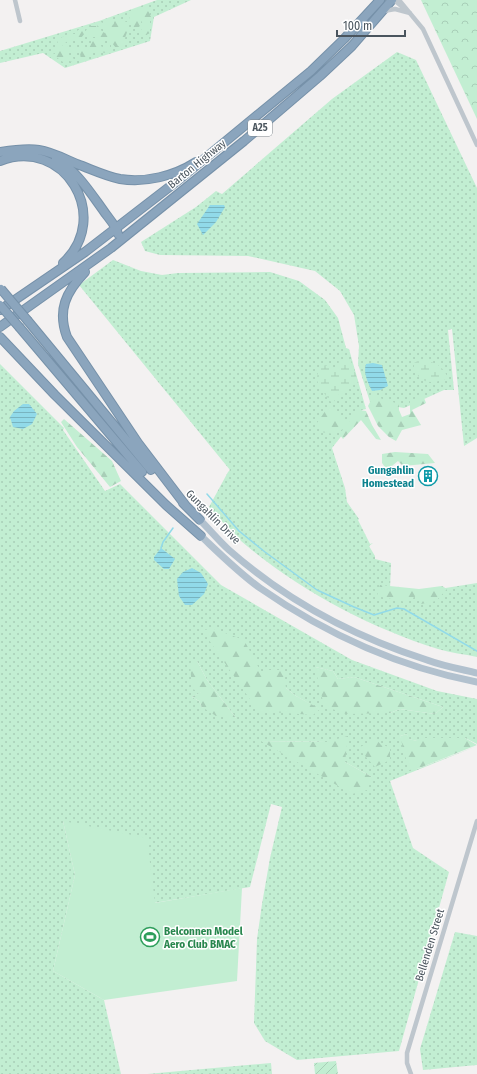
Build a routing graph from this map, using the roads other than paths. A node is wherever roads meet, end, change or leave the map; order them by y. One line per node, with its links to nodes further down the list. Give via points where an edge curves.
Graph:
1 (15, 0): 10 (street)
2 (380, 0): 8 (highway, Barton Highway / A25)
3 (384, 0): 8 (highway)
4 (393, 0): 8 (highway, Barton Highway / A25); 9 (street)
5 (399, 0): 7 (street)
6 (406, 0): 7 (street)
7 (406, 7): 9 (street)
8 (378, 10): 9 (street, via 392,9); 11 (highway, Barton Highway / A25); 17 (highway, Barton Highway / A25, via 352,46 320,76)
9 (410, 14): 12 (street, via 422,29)
10 (20, 21)
11 (262, 112): 13 (highway, via 193,163 157,178 122,179 49,153); 16 (highway, Barton Highway / A25)
12 (477, 145)
13 (29, 149): 14 (highway); 16 (highway, via 54,158 68,168)
14 (0, 152)
15 (0, 161): 20 (highway, via 30,157 55,165 73,182 84,211 82,234 71,254)
16 (116, 229): 17 (highway, via 118,240); 20 (highway, Barton Highway / A25)
17 (114, 246): 18 (highway, Barton Highway / A25)
18 (99, 257): 23 (highway, Barton Highway / A25); 29 (highway, via 73,284 68,294 63,313 66,333 71,345 138,443)
19 (0, 288): 29 (highway, Gungahlin Drive, bridge, via 147,464)
20 (18, 298): 22 (highway, Barton Highway / A25)
21 (0, 305): 31 (highway, Gungahlin Drive, bridge, via 131,461)
22 (0, 310)
23 (19, 314): 24 (highway); 25 (highway, Barton Highway / A25)
24 (0, 322)
25 (0, 327)
26 (0, 337): 28 (highway)
27 (0, 345): 28 (highway)
28 (16, 355): 31 (highway, via 166,505)
29 (186, 506): 30 (highway, Gungahlin Drive)
30 (200, 520): 32 (main road, Gungahlin Drive, via 228,550 254,570 303,604 340,625 428,661)
31 (201, 536): 33 (main road, Gungahlin Drive, via 259,588 340,636 388,658 448,677)
32 (477, 673)
33 (477, 682)
34 (477, 821): 35 (street, Bellenden Street, via 407,1053)
35 (410, 1074)

